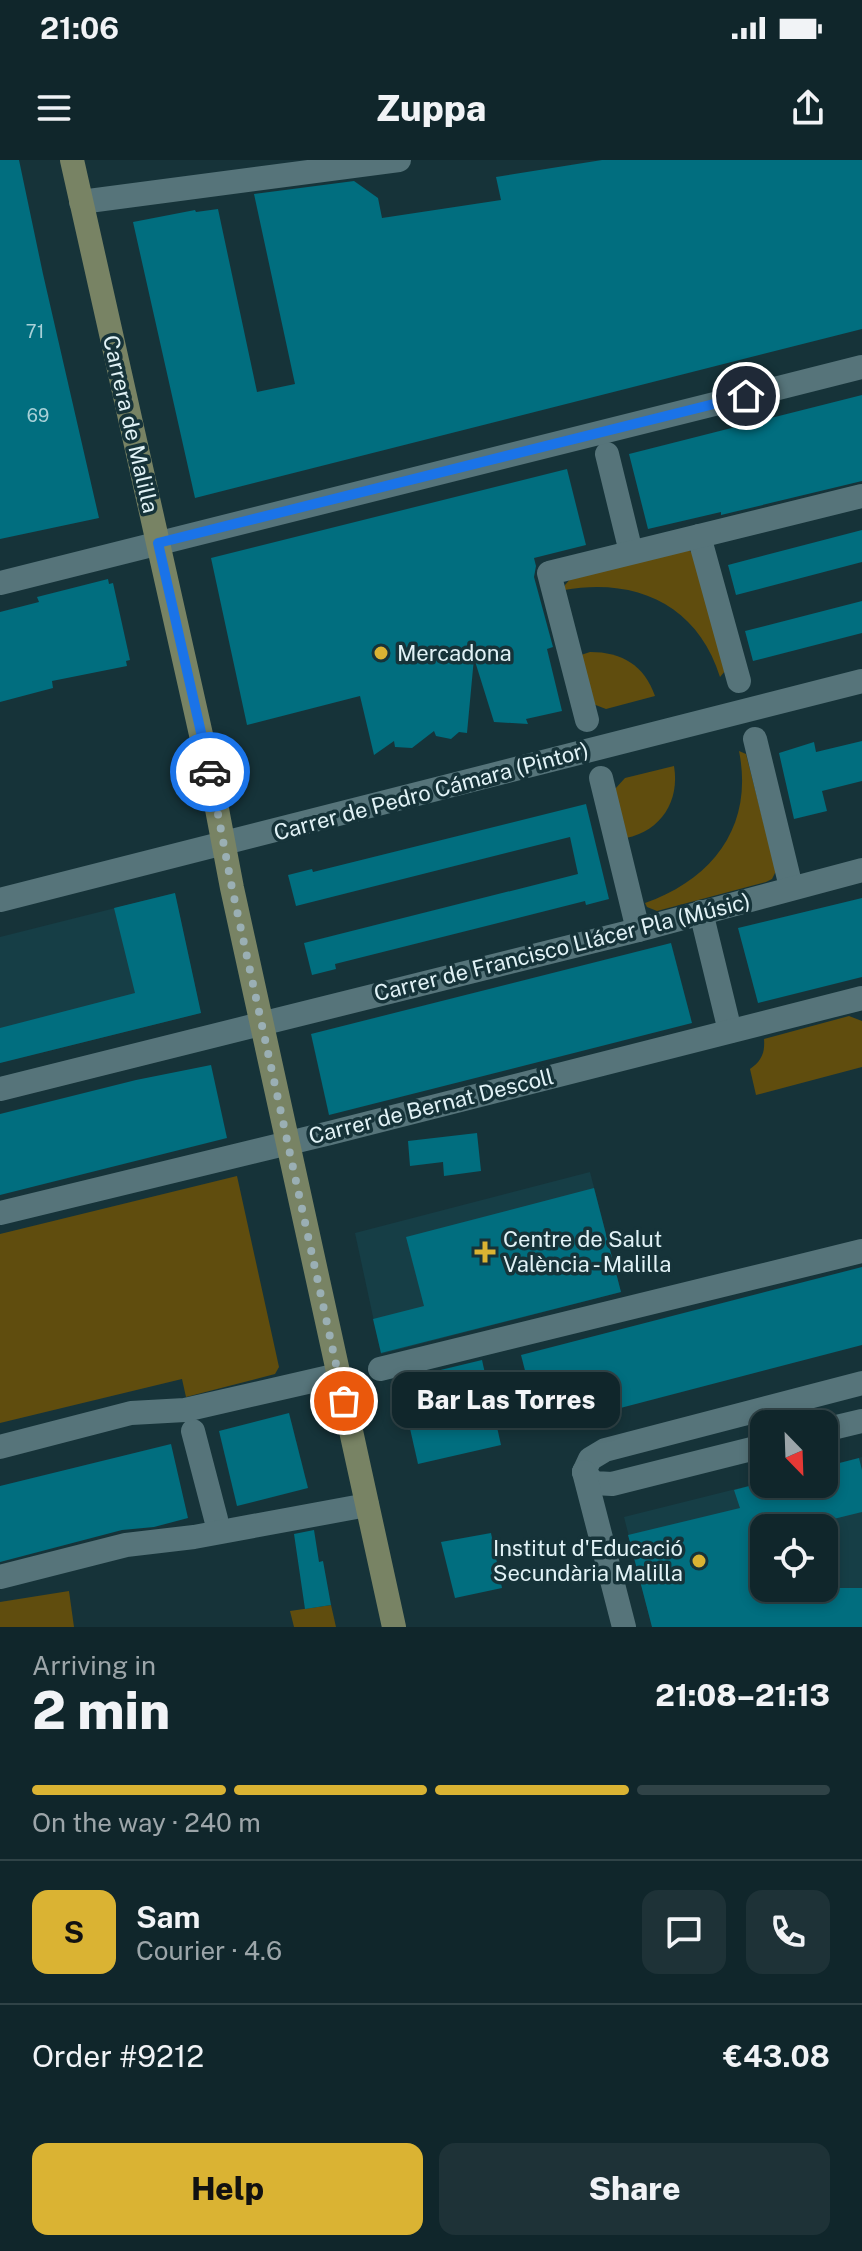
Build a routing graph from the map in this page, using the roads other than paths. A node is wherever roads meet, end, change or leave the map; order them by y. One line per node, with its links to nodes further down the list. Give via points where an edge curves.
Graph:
1 (72, 160): 5 (street, Carrera de Malilla)
2 (221, 160): 4 (street)
3 (399, 160): 4 (street)
4 (226, 184): 5 (street)
5 (81, 202): 10 (street, Carrera de Malilla)
6 (862, 351): 10 (street)
7 (862, 367): 10 (street)
8 (607, 454): 12 (street)
9 (862, 496): 11 (street)
10 (157, 536): 13 (street); 14 (street); 20 (street, Carrera de Malilla)
11 (699, 536): 12 (street); 15 (street)
12 (631, 552): 17 (street, via 549,573)
13 (0, 567)
14 (0, 583)
15 (739, 681)
16 (862, 681): 20 (street, Carrer de Pedro Cámara (Pintor))
17 (587, 720)
18 (755, 739): 22 (street)
19 (601, 778): 25 (street)
20 (224, 844): 23 (street, Carrer de Pedro Cámara (Pintor)); 27 (street, Carrera de Malilla)
21 (862, 870): 22 (street, Carrer de Francisco Llácer Pla (Músic))
22 (791, 887): 24 (street, Carrer de Francisco Llácer Pla (Músic))
23 (0, 900)
24 (701, 912): 25 (street, Carrer de Francisco Llácer Pla (Músic)); 28 (street)
25 (638, 930): 27 (street, Carrer de Francisco Llácer Pla (Músic))
26 (862, 998): 28 (street, Carrer de Bernat Descoll)
27 (262, 1024): 29 (street, Carrer de Francisco Llácer Pla (Músic)); 30 (street, Carrera de Malilla)
28 (730, 1031): 30 (street, Carrer de Bernat Descoll)
29 (0, 1089)
30 (288, 1142): 31 (street, Carrer de Bernat Descoll); 34 (street, Carrera de Malilla)
31 (0, 1213)
32 (862, 1251): 33 (street)
33 (380, 1369)
34 (338, 1375): 39 (street, via 185,1410 131,1413); 42 (street, Carrera de Malilla)
35 (862, 1383): 41 (street, via 605,1450 590,1459)
36 (862, 1421): 37 (street)
37 (838, 1427)
38 (193, 1431): 43 (street)
39 (0, 1447)
40 (750, 1450): 41 (street, via 612,1484 594,1483)
41 (584, 1472): 46 (street)
42 (367, 1505): 43 (street); 45 (street, Carrera de Malilla)
43 (221, 1525): 44 (street, via 194,1537 126,1545)
44 (0, 1577)
45 (394, 1627)
46 (624, 1627)

